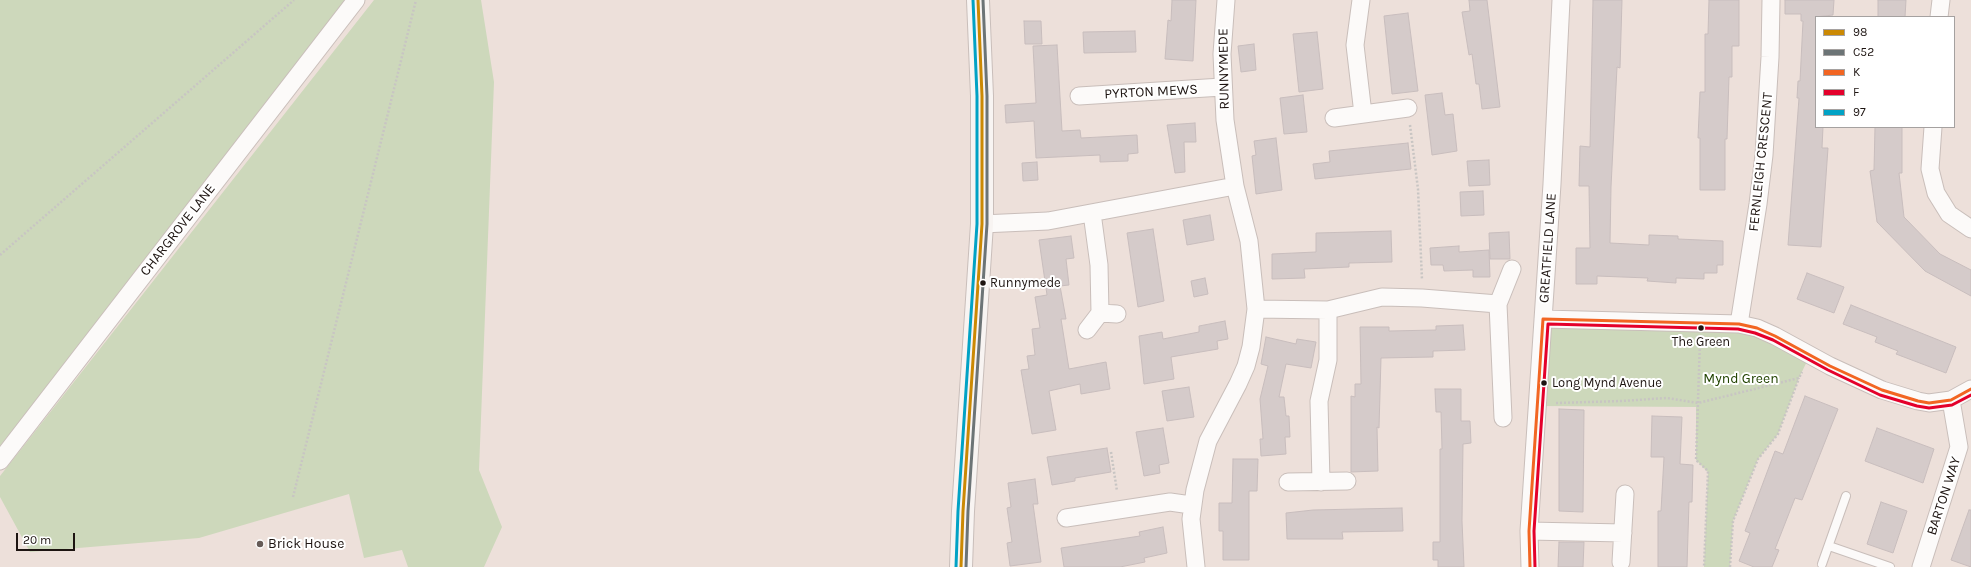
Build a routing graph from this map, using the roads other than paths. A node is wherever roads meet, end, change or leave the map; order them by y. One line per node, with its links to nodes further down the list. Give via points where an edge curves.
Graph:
1 (356, 0): 31 (street, CHARGROVE LANE)
2 (978, 0): 17 (street, via 982,96)
3 (1226, 0): 9 (street, RUNNYMEDE)
4 (1361, 0): 12 (street, via 1355,45)
5 (1561, 0): 25 (street, GREATFIELD LANE)
6 (1771, 0): 26 (street, FERNLEIGH CRESCENT, via 1764,155)
7 (1941, 0): 8 (street)
8 (1939, 16)
9 (1222, 88): 10 (street, PYRTON MEWS); 15 (street, RUNNYMEDE, via 1228,150)
10 (1079, 96)
11 (1408, 108): 12 (street)
12 (1362, 114): 13 (street)
13 (1334, 118)
14 (1933, 128): 18 (street, via 1930,169 1936,193 1949,214)
15 (1235, 186): 16 (street); 21 (street, RUNNYMEDE, via 1253,264)
16 (1092, 213): 17 (street, via 1048,221); 23 (street, via 1099,265)
17 (982, 224): 44 (street)
18 (1971, 229)
19 (1512, 269): 20 (street)
20 (1498, 304): 22 (street, via 1422,298 1382,298); 30 (street)
21 (1256, 309): 22 (street); 37 (street, RUNNYMEDE, via 1246,366 1208,441)
22 (1328, 310): 34 (street, via 1328,360 1319,401)
23 (1100, 313): 24 (street); 27 (street)
24 (1117, 314)
25 (1543, 319): 26 (street); 39 (street, GREATFIELD LANE)
26 (1739, 324): 29 (street, via 1757,328 1882,390 1929,403)
27 (1087, 330)
28 (1971, 390): 29 (street)
29 (1951, 400): 48 (street, BARTON WAY, via 1959,447)
30 (1503, 418)
31 (0, 461)
32 (1348, 481): 34 (street)
33 (1288, 482): 34 (street)
34 (1320, 482)
35 (1625, 494): 40 (street)
36 (1846, 496): 41 (lane)
37 (1192, 505): 38 (street, via 1170,502); 45 (street, RUNNYMEDE)
38 (1066, 518)
39 (1529, 531): 40 (street); 46 (street, GREATFIELD LANE)
40 (1623, 533): 42 (street)
41 (1829, 546): 43 (lane); 47 (lane)
42 (1621, 562)
43 (1822, 564)
44 (961, 567)
45 (1196, 567)
46 (1530, 567)
47 (1890, 567)
48 (1921, 567)

